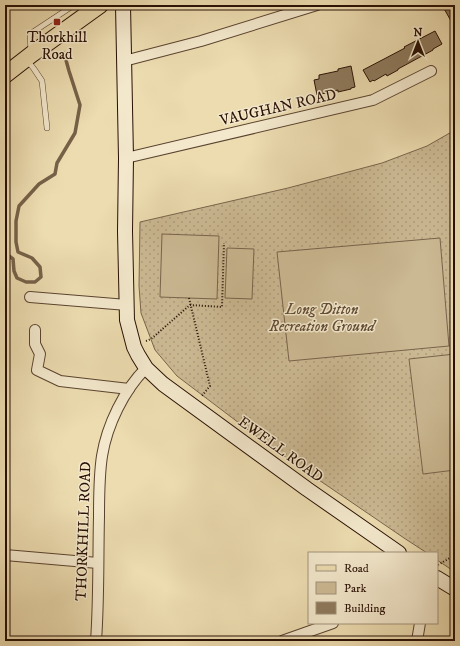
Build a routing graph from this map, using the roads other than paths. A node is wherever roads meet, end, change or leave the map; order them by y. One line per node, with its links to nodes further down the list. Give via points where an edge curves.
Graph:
1 (74, 5): 5 (lane, via 30,34)
2 (123, 5): 6 (street)
3 (317, 5): 6 (street, via 201,41)
4 (91, 7): 5 (main road)
5 (29, 56): 8 (main road); 9 (lane, via 42,81)
6 (124, 61): 10 (street)
7 (431, 71): 10 (street, VAUGHAN ROAD, via 373,100)
8 (5, 75)
9 (47, 128)
10 (126, 158): 12 (street)
11 (30, 297): 12 (street)
12 (127, 305): 14 (street, via 127,320 134,346)
13 (35, 330): 15 (street, via 35,344 40,354 38,370 60,381)
14 (146, 368): 15 (street, THORKHILL ROAD); 16 (street, EWELL ROAD, via 194,407)
15 (129, 389): 18 (street, THORKHILL ROAD, via 109,429 102,456)
16 (397, 552)
17 (5, 555): 18 (street)
18 (98, 563): 23 (street, THORKHILL ROAD)
19 (438, 579): 20 (street)
20 (455, 589)
21 (330, 624): 24 (street)
22 (420, 624): 25 (street)
23 (96, 641)
24 (282, 641)
25 (417, 641)

